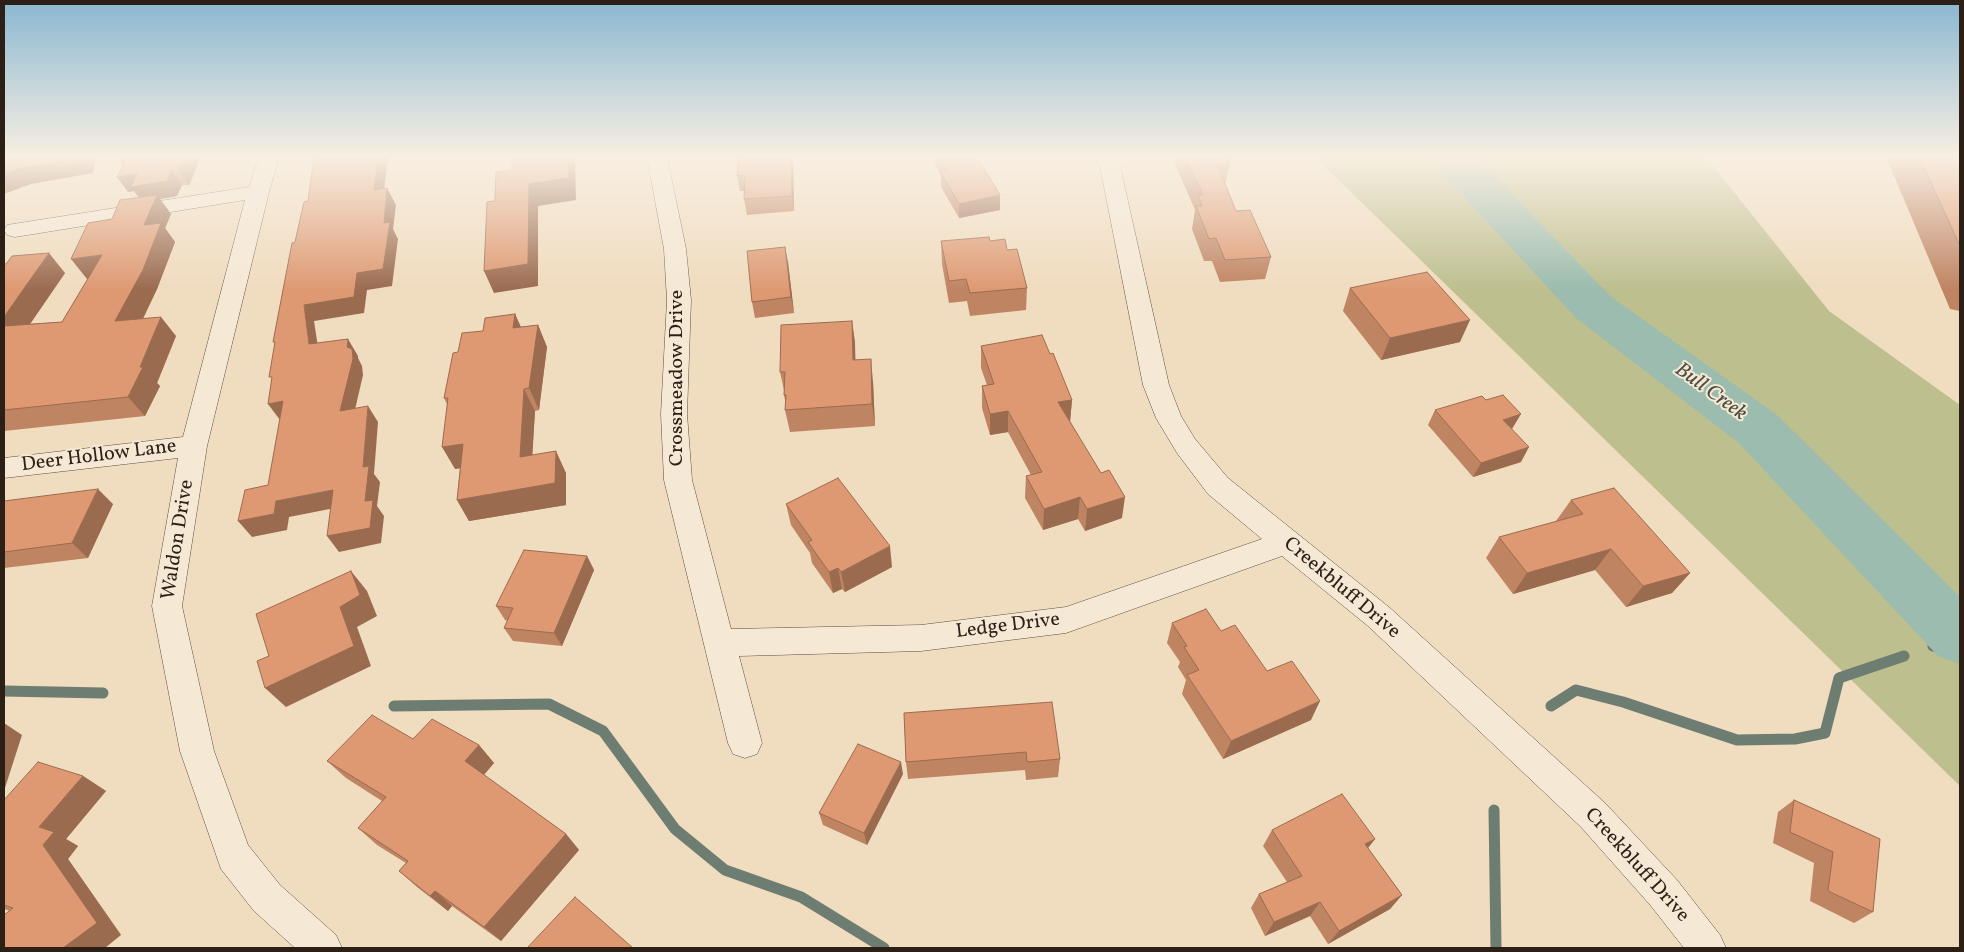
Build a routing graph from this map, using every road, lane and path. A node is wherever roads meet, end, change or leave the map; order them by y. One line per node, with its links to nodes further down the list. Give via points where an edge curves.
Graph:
1 (198, 201): 5 (street)
2 (256, 201): 6 (street, Waldon Drive)
3 (666, 201): 9 (street, Crossmeadow Drive, via 680,300 674,414 678,480)
4 (1117, 201): 8 (street, Creekbluff Drive, via 1156,384 1170,418 1186,446 1218,486)
5 (15, 230)
6 (194, 446): 7 (street, Deer Hollow Lane); 11 (street, Waldon Drive, via 168,606 197,751 234,856 267,898)
7 (4, 468)
8 (1286, 543): 9 (street, Ledge Drive, via 1066,620 921,638); 12 (street, Creekbluff Drive, via 1379,617 1593,815 1664,893)
9 (719, 644): 10 (street, Crossmeadow Drive)
10 (744, 743)
11 (323, 948)
12 (1707, 948)

